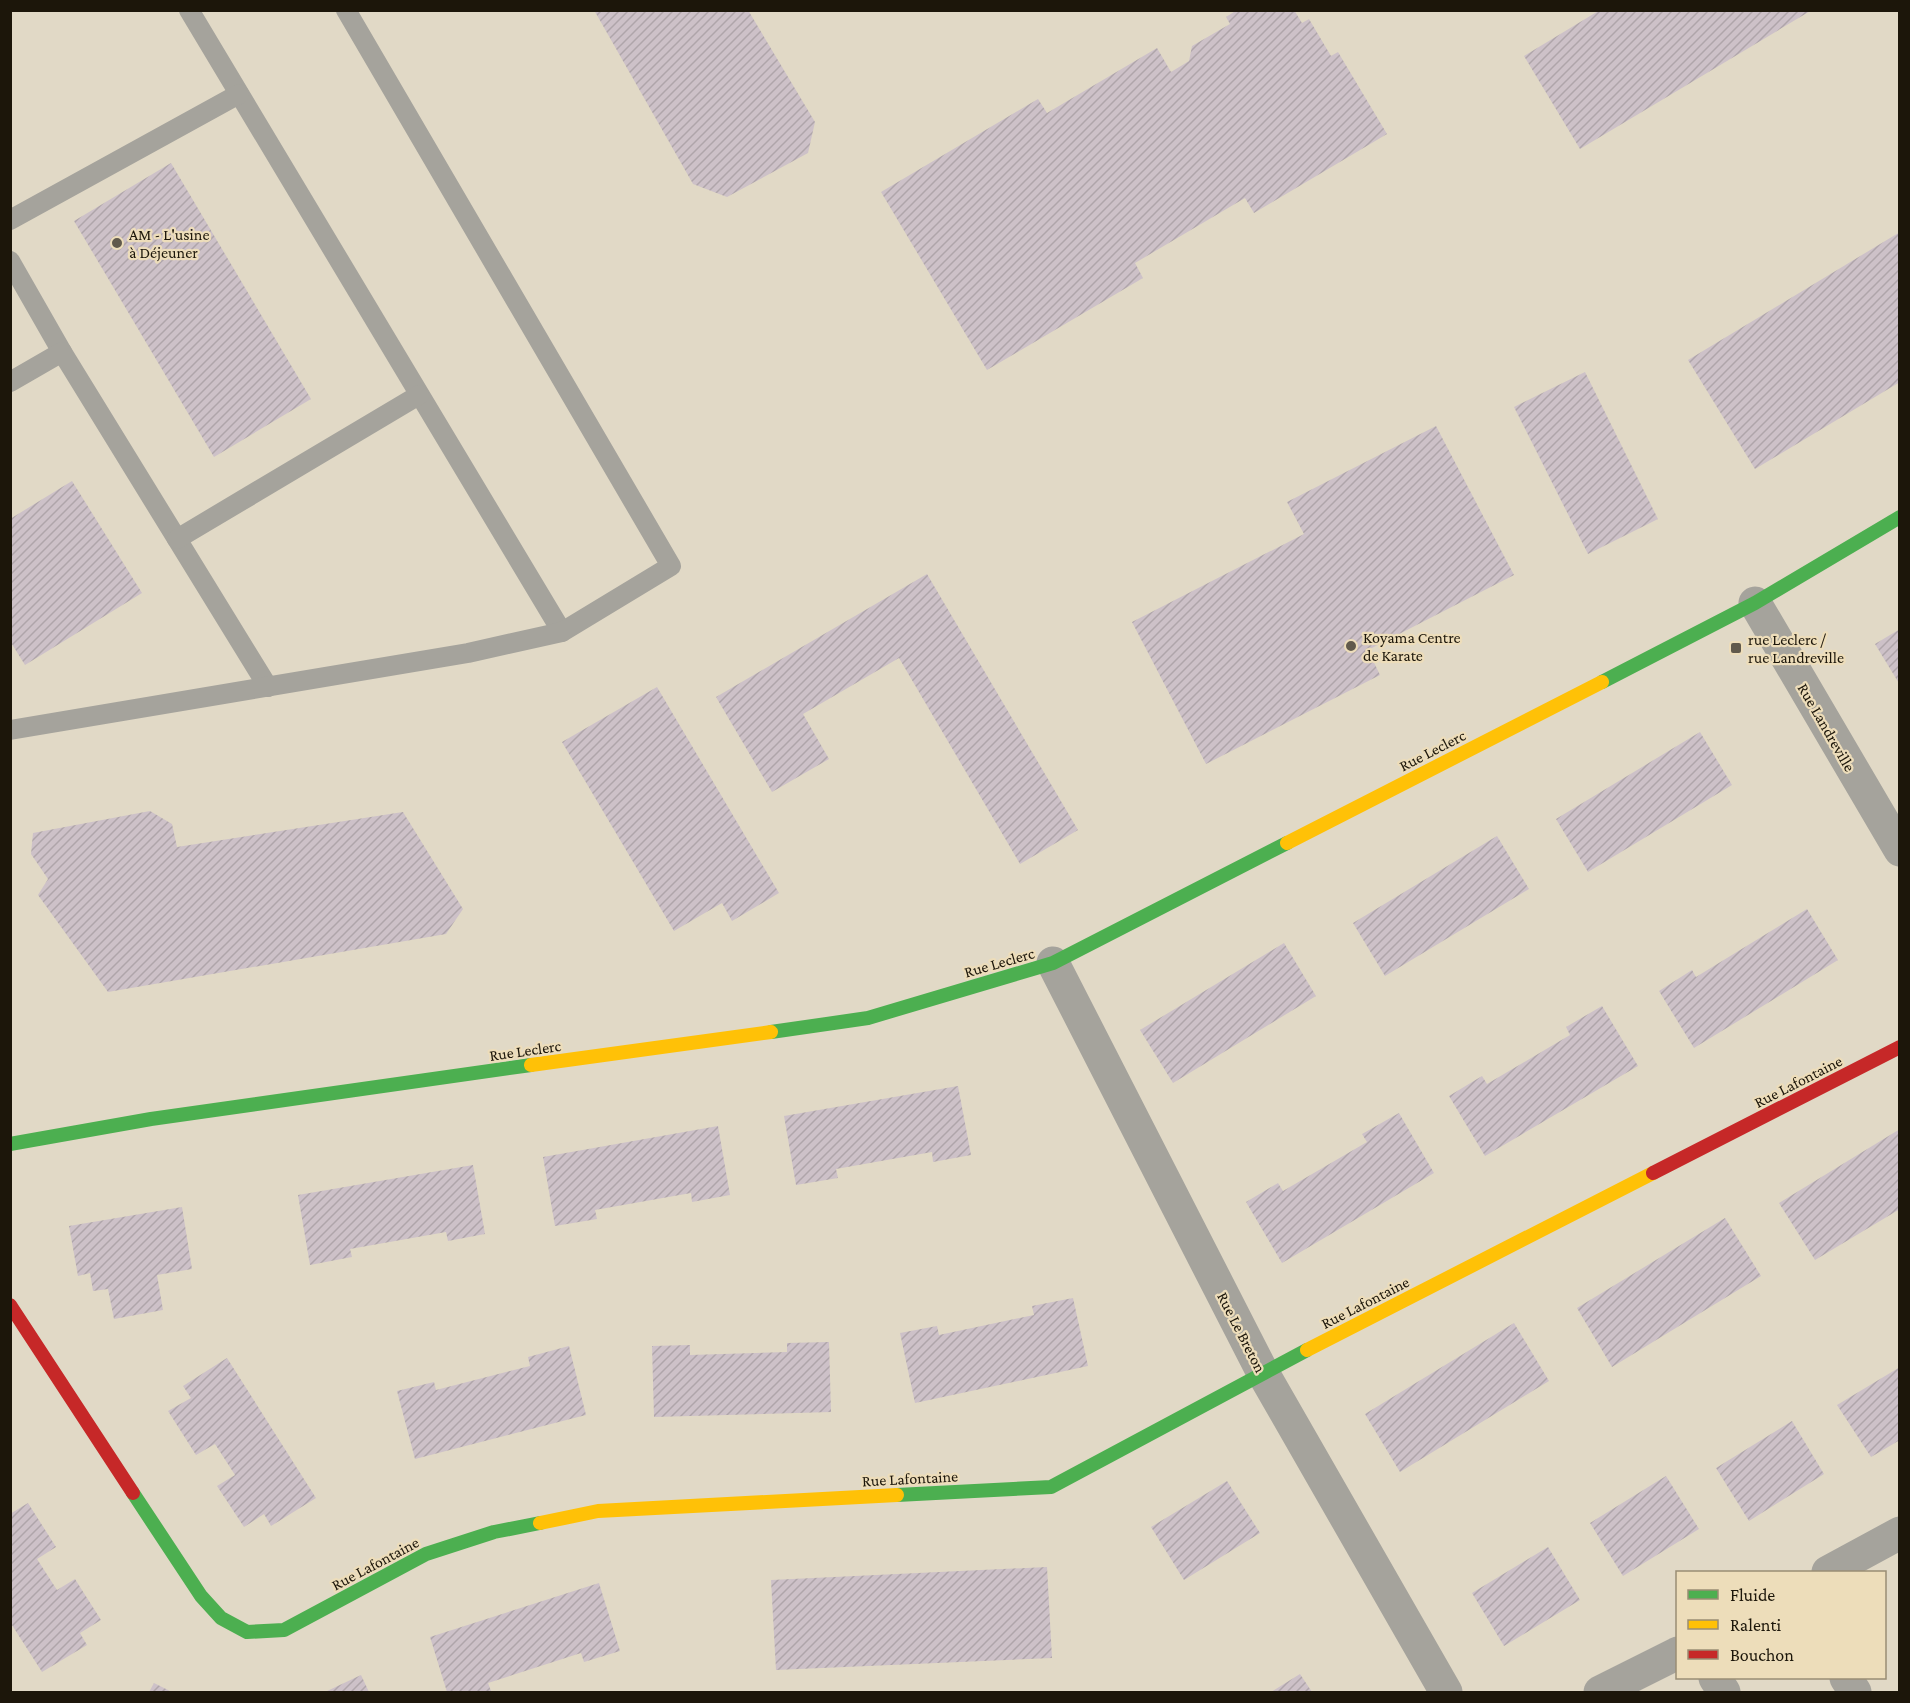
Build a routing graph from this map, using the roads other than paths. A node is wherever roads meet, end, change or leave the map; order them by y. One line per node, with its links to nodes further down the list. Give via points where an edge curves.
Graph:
1 (189, 10): 3 (lane)
2 (346, 10): 12 (lane, via 671,566)
3 (238, 93): 4 (lane); 8 (lane)
4 (10, 220)
5 (10, 261): 6 (lane)
6 (62, 352): 7 (lane); 10 (lane)
7 (10, 382)
8 (419, 394): 10 (lane); 12 (lane)
9 (1899, 517): 11 (street, Rue Leclerc)
10 (177, 539): 13 (lane)
11 (1755, 603): 15 (street, Rue Landreville); 16 (street, Rue Leclerc)
12 (562, 632): 13 (lane, via 468,653)
13 (268, 687): 14 (lane)
14 (10, 730)
15 (1899, 850)
16 (1053, 963): 18 (street, Rue Leclerc, via 868,1018 151,1119); 20 (street, Rue Le Breton)
17 (1899, 1047): 20 (street, Rue Lafontaine)
18 (10, 1144)
19 (10, 1305): 20 (street, Rue Lafontaine, via 201,1596 221,1618 247,1632 284,1630 426,1554 494,1532 598,1510 1051,1487)
20 (1263, 1373): 26 (street, Rue Le Breton)
21 (1899, 1533): 22 (street)
22 (1830, 1571)
23 (1676, 1654): 27 (street)
24 (1716, 1679): 28 (street)
25 (1847, 1679): 29 (street)
26 (1446, 1692)
27 (1600, 1692)
28 (1724, 1692)
29 (1855, 1692)

